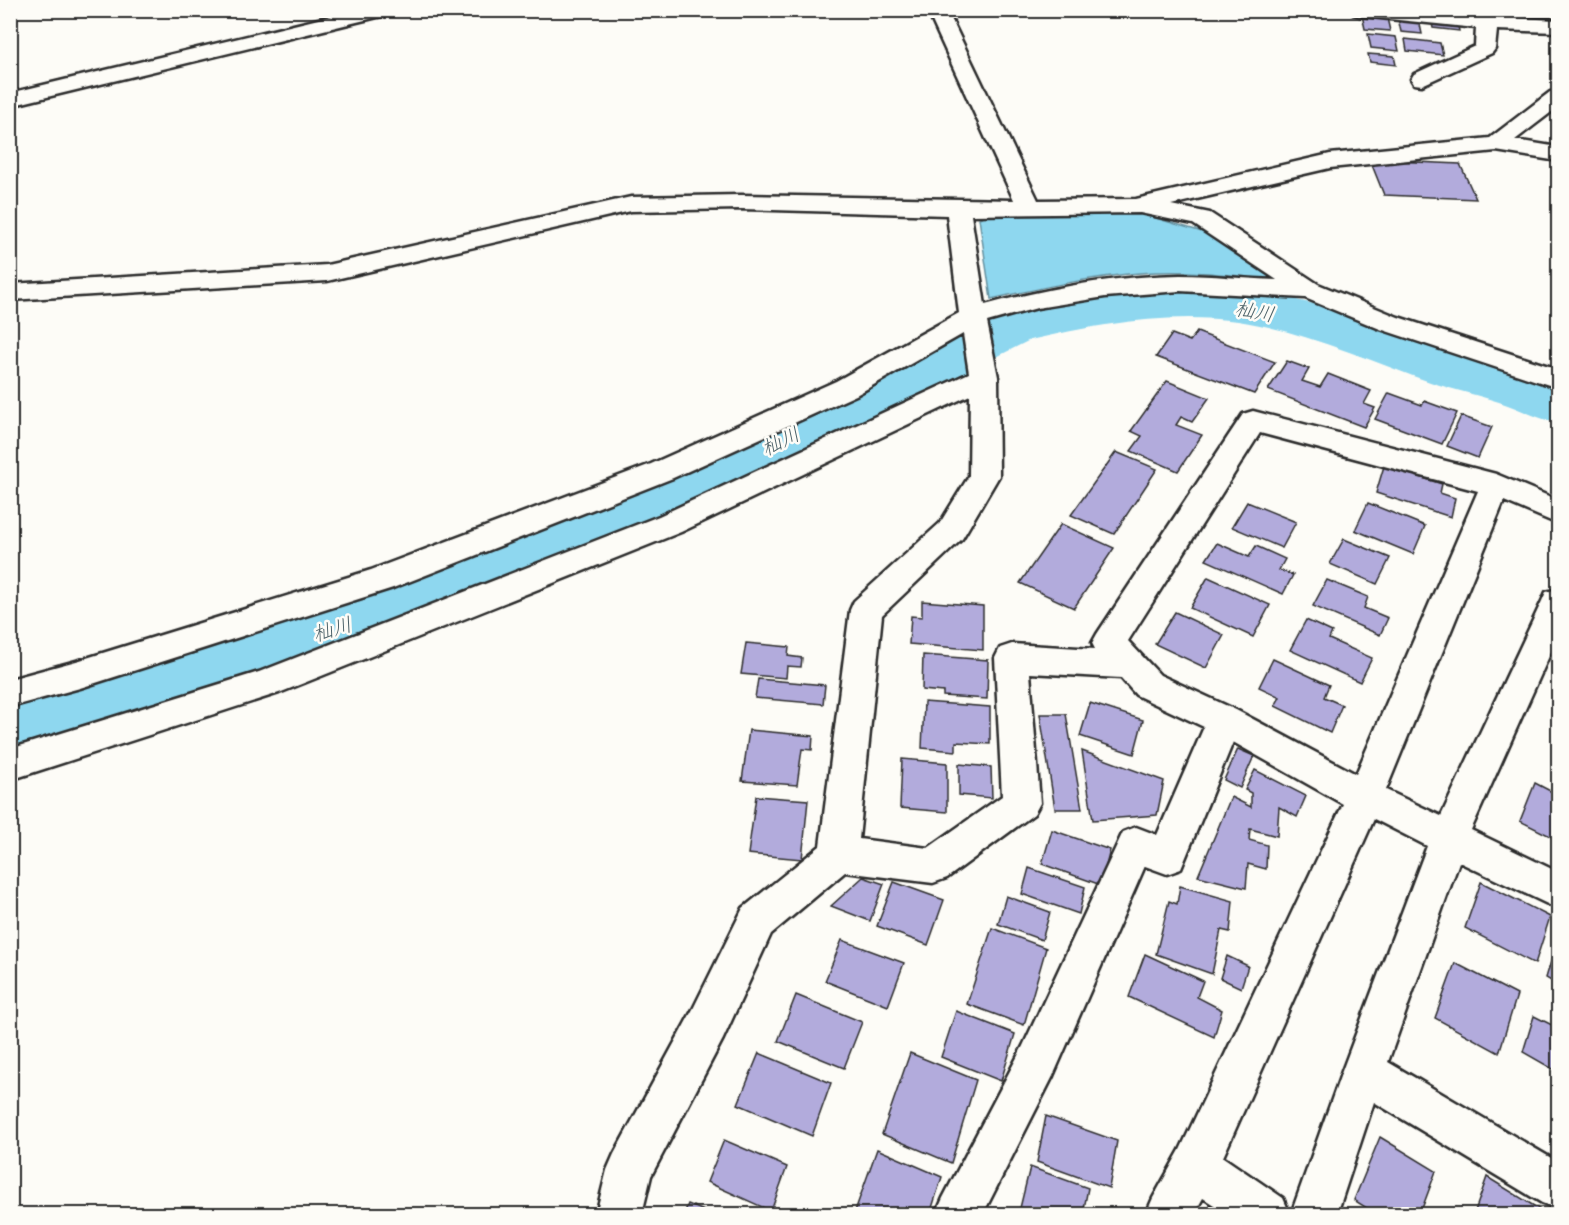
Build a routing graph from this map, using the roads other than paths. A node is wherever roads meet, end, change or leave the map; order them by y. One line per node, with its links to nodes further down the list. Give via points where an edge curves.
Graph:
1 (383, 10): 9 (street)
2 (937, 10): 12 (street)
3 (1360, 10): 4 (street)
4 (1401, 13): 5 (street)
5 (1485, 17): 6 (street); 7 (street, via 1485,49)
6 (1558, 26)
7 (1422, 79)
8 (1558, 97): 10 (street)
9 (10, 100)
10 (1496, 144): 11 (street); 13 (street, via 1330,161)
11 (1558, 154)
12 (1029, 206): 13 (street); 14 (street)
13 (1136, 206): 15 (street, via 1201,218)
14 (958, 208): 16 (street, via 741,202 631,204 327,273); 17 (street)
15 (1309, 290): 17 (street, via 1180,283 1115,288 1035,300); 19 (street, via 1389,323)
16 (10, 292)
17 (973, 317): 18 (street); 24 (street, via 846,388 662,471 382,579)
18 (984, 371): 26 (street, via 670,524 267,683); 29 (street, via 984,476 951,531 866,610)
19 (1558, 379)
20 (1496, 485): 21 (street); 23 (street, via 1253,421 1108,643); 27 (street)
21 (1558, 513)
22 (1558, 601): 28 (street)
23 (1129, 665): 25 (street, via 1148,684); 29 (street, via 1012,658 1021,803 933,866)
24 (10, 693)
25 (1224, 720): 27 (street); 35 (street, via 1167,857 1136,844 1038,1061)
26 (10, 765)
27 (1365, 797): 28 (street); 32 (street)
28 (1449, 838): 30 (street); 31 (street)
29 (838, 854): 34 (street, via 757,921 708,1024 630,1170)
30 (1558, 891)
31 (1363, 1071): 33 (street); 38 (street)
32 (1196, 1166): 36 (street); 37 (street)
33 (1558, 1187)
34 (620, 1215)
35 (959, 1215)
36 (1169, 1215)
37 (1267, 1215)
38 (1314, 1215)

